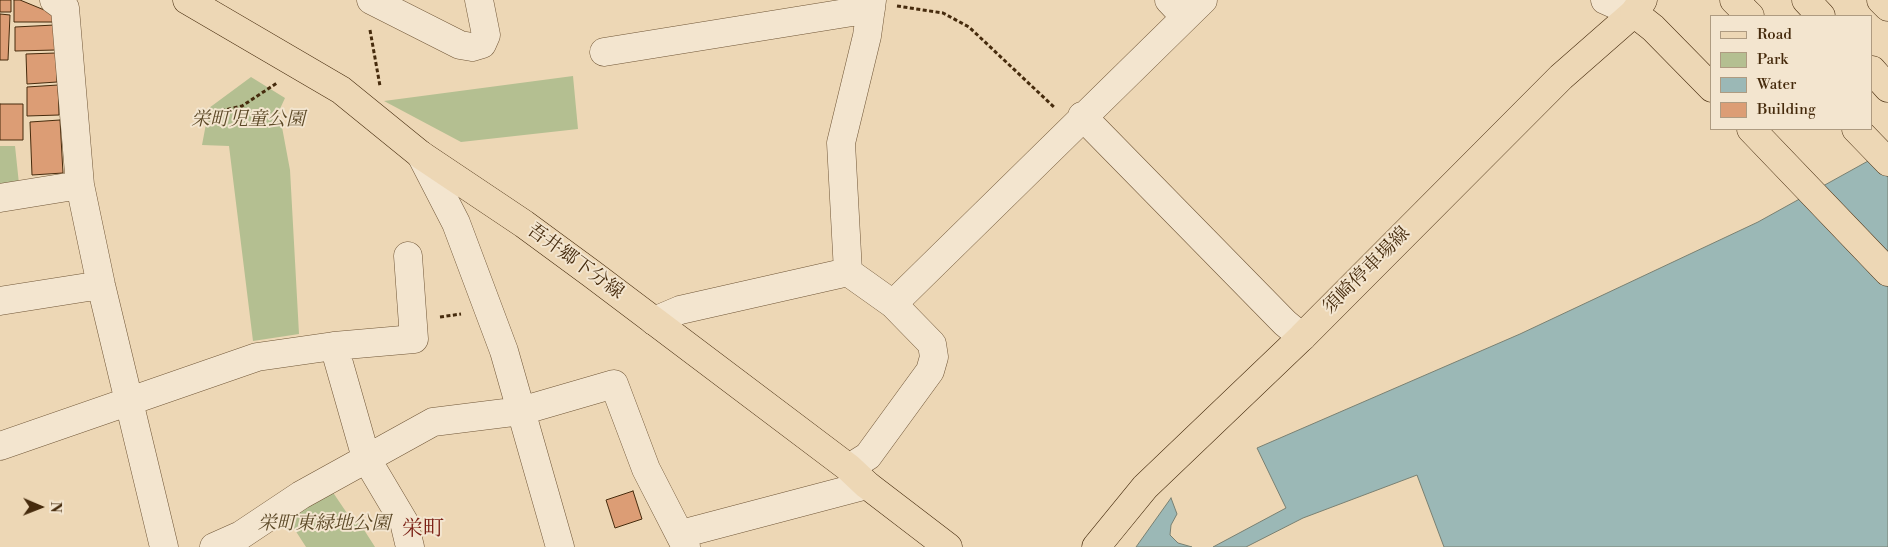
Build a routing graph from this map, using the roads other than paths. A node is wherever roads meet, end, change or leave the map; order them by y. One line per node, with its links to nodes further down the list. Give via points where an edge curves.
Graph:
1 (54, 0): 24 (street, via 65,8)
2 (187, 0): 22 (main road, 吾井郷下分線, via 341,90)
3 (371, 0): 4 (street, via 472,48 482,44 486,35)
4 (478, 0)
5 (1605, 0): 11 (street)
6 (1734, 0): 13 (main road)
7 (1806, 0): 14 (main road)
8 (1881, 0): 12 (main road)
9 (871, 5): 15 (street); 27 (street, via 841,143)
10 (1186, 6): 19 (street)
11 (1638, 6): 17 (main road, via 1653,28); 33 (main road, 須崎停車場線, via 1561,77)
12 (1888, 7)
13 (1749, 15)
14 (1820, 15)
15 (604, 52)
16 (1873, 71): 18 (main road)
17 (1710, 86)
18 (1888, 88)
19 (1078, 121): 31 (street); 33 (street)
20 (1752, 130): 28 (main road)
21 (1857, 130): 23 (main road)
22 (421, 155): 32 (main road, 吾井郷下分線, via 524,224); 36 (street, via 456,223 504,351)
23 (1888, 162)
24 (80, 185): 25 (street); 29 (street)
25 (0, 198)
26 (408, 256): 34 (street, via 414,339)
27 (848, 272): 31 (street); 32 (street, via 680,310)
28 (1888, 272)
29 (101, 285): 30 (street); 35 (street)
30 (0, 301)
31 (893, 304): 39 (street, via 932,344 934,357 930,371 868,456)
32 (654, 321): 39 (main road, 吾井郷下分線)
33 (1302, 337): 46 (main road, 須崎停車場線, via 1145,487)
34 (334, 346): 35 (street, via 257,357); 38 (street)
35 (130, 402): 37 (street); 41 (street)
36 (521, 411): 38 (street, via 433,422); 40 (street, via 614,384 646,470); 44 (street)
37 (0, 446)
38 (366, 458): 42 (street, via 301,495 241,535); 43 (street, via 404,522)
39 (858, 476): 40 (street); 45 (main road, 吾井郷下分線)
40 (684, 540)
41 (164, 547)
42 (214, 547)
43 (410, 547)
44 (560, 547)
45 (948, 547)
46 (1096, 547)

